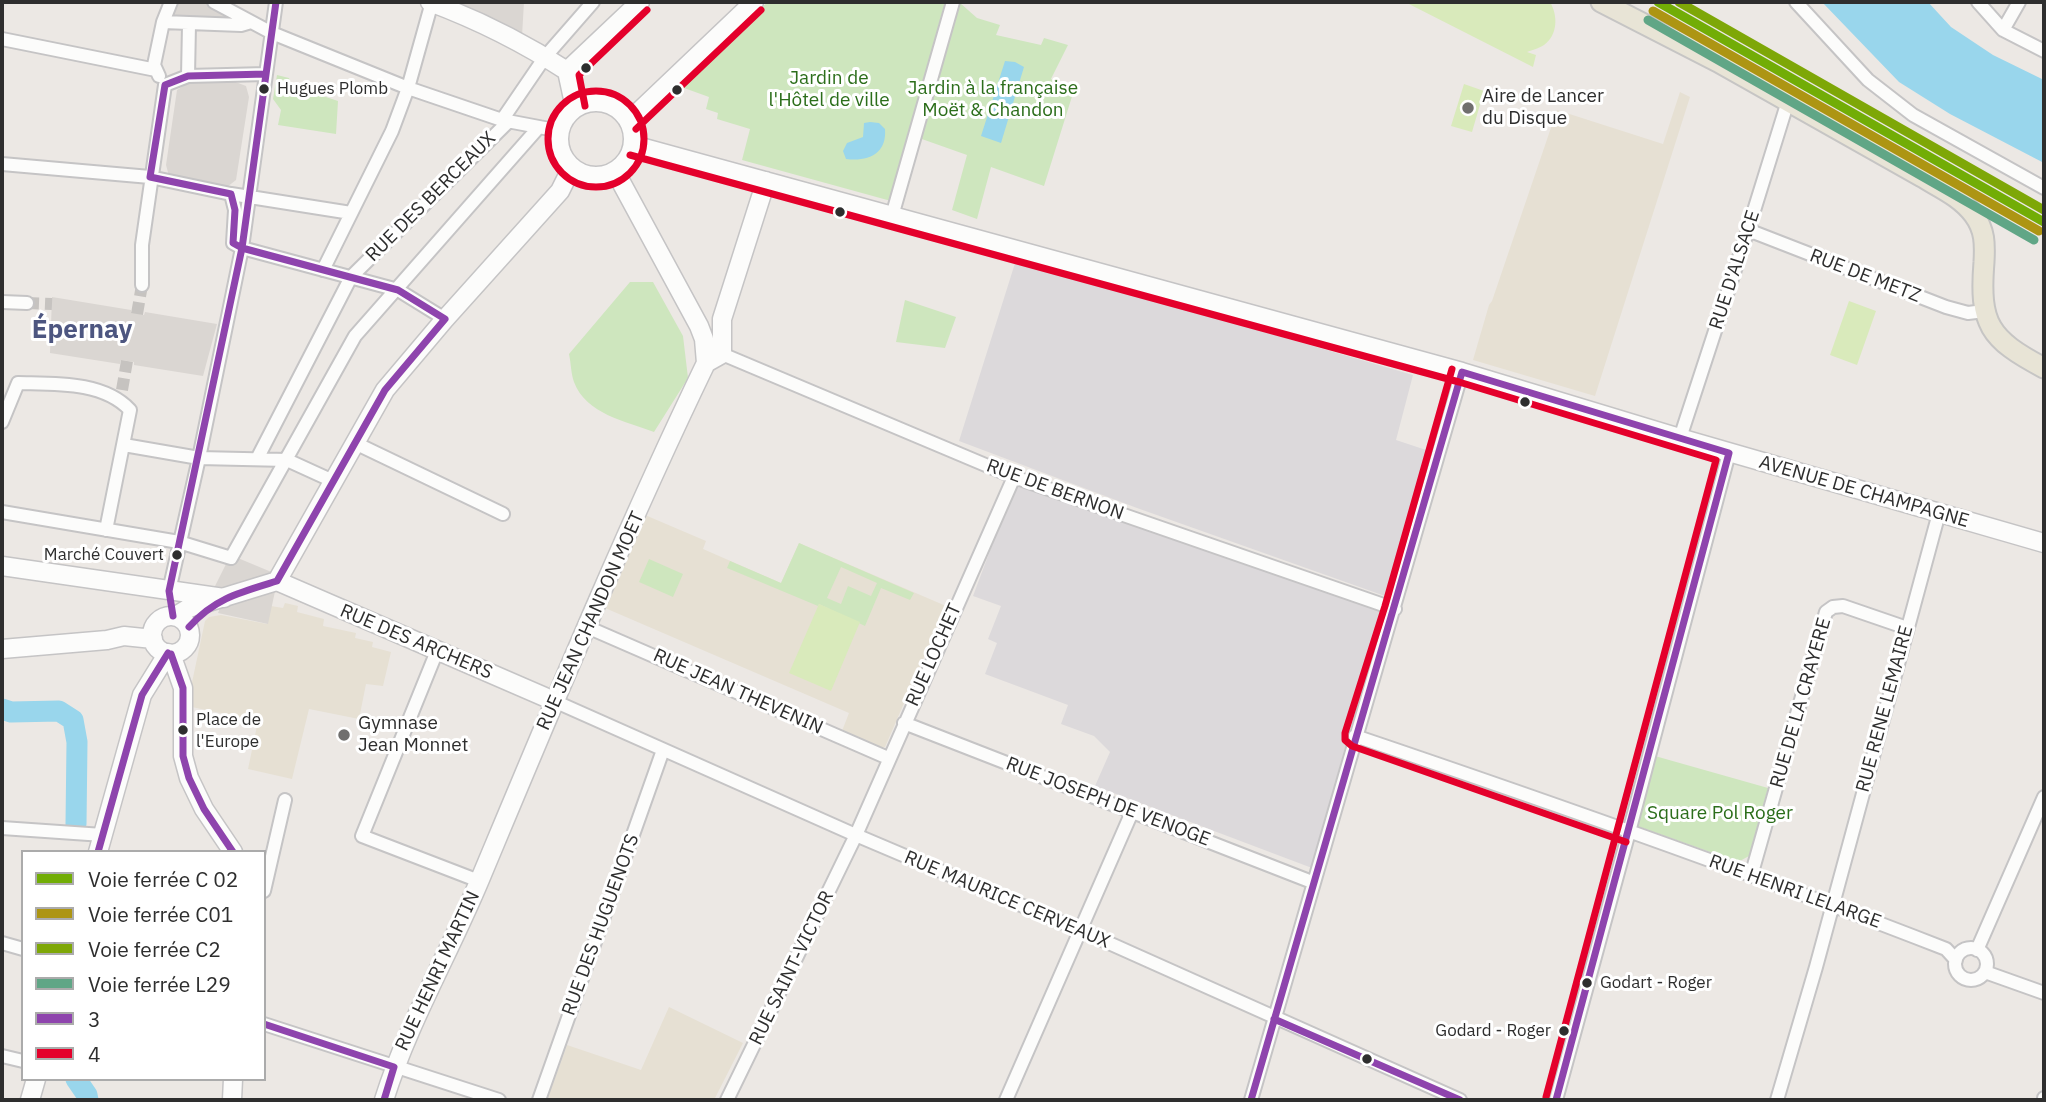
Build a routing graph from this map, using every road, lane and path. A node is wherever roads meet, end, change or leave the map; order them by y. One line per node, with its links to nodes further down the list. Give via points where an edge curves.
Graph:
1 (171, 2): 13 (street)
2 (214, 2): 14 (street)
3 (276, 2): 17 (street)
4 (431, 2): 20 (main road); 26 (street)
5 (593, 2): 20 (street, RUE DES BERCEAUX)
6 (640, 2): 22 (main road)
7 (754, 2): 30 (main road)
8 (953, 2): 43 (street)
9 (1601, 2): 27 (main road)
10 (1796, 2): 39 (street, via 1868,80 1913,115)
11 (1978, 2): 16 (street)
12 (2018, 2): 16 (street)
13 (163, 22): 15 (street); 21 (street)
14 (250, 22): 15 (street); 17 (street)
15 (189, 25): 24 (street)
16 (2003, 30): 19 (street)
17 (272, 33): 23 (street); 26 (street)
18 (2, 39): 21 (street)
19 (2044, 51)
20 (545, 57): 22 (main road); 29 (street, RUE DES BERCEAUX)
21 (156, 70): 25 (street)
22 (567, 71): 28 (main road)
23 (266, 74): 24 (street); 41 (street)
24 (188, 76): 25 (street)
25 (165, 85): 37 (street)
26 (408, 88): 29 (street); 42 (street)
27 (1788, 101): 44 (street, RUE D'ALSACE); 52 (main road, via 1967,206 1983,234)
28 (575, 108): 30 (main road, via 599,101 622,111); 32 (main road)
29 (505, 120): 31 (street); 47 (street, RUE DES BERCEAUX)
30 (629, 121): 33 (main road)
31 (539, 127): 32 (street); 49 (street)
32 (560, 131): 35 (main road, via 561,151)
33 (633, 145): 36 (main road); 38 (main road, AVENUE DE CHAMPAGNE)
34 (2, 164): 37 (street)
35 (572, 167): 36 (main road, via 593,176); 53 (main road, via 560,191)
36 (615, 171): 55 (main road)
37 (150, 177): 40 (street); 48 (street)
38 (766, 181): 43 (main road, AVENUE DE CHAMPAGNE); 54 (main road, RUE JEAN CHANDON MOET)
39 (2044, 188)
40 (231, 194): 41 (street); 45 (street, via 233,243)
41 (248, 197): 42 (street); 45 (street)
42 (351, 213): 46 (street)
43 (892, 216): 58 (main road, AVENUE DE CHAMPAGNE)
44 (1748, 230): 52 (street, RUE DE METZ, via 1946,307 1968,313); 60 (street, RUE D'ALSACE)
45 (242, 248): 46 (street); 64 (street)
46 (323, 270): 47 (street)
47 (351, 277): 49 (street); 65 (street, RUE DES BERCEAUX)
48 (142, 285)
49 (398, 290): 53 (street); 66 (street, via 355,337)
50 (2, 302): 51 (street)
51 (22, 302)
52 (1984, 311): 57 (main road, via 1997,336)
53 (445, 319): 61 (main road, via 385,390)
54 (722, 320): 55 (main road); 56 (main road, RUE JEAN CHANDON MOET)
55 (699, 326): 56 (main road)
56 (714, 358): 67 (street, RUE DE BERNON); 81 (main road, RUE JEAN CHANDON MOET)
57 (2044, 369)
58 (1462, 372): 60 (main road, AVENUE DE CHAMPAGNE); 79 (street)
59 (2, 422): 62 (street, via 18,383 67,385 121,395 130,410)
60 (1680, 438): 63 (main road, AVENUE DE CHAMPAGNE)
61 (355, 443): 68 (main road); 70 (street)
62 (124, 445): 64 (street); 72 (street)
63 (1728, 453): 71 (main road, AVENUE DE CHAMPAGNE); 96 (street)
64 (199, 458): 65 (street); 73 (street)
65 (257, 459): 66 (street)
66 (287, 460): 68 (street); 73 (street, via 231,558)
67 (1014, 477): 79 (street, RUE DE BERNON); 88 (street, RUE LOCHET)
68 (333, 481): 76 (main road)
69 (2, 512): 72 (street)
70 (503, 513)
71 (1940, 513): 74 (main road, AVENUE DE CHAMPAGNE); 82 (street, RUE RENE LEMAIRE)
72 (106, 530): 73 (street)
73 (178, 542): 77 (street)
74 (2044, 543)
75 (2, 566): 77 (main road)
76 (277, 582): 78 (main road); 85 (main road, RUE DES ARCHERS)
77 (169, 591): 78 (main road); 80 (main road)
78 (224, 598): 80 (main road, via 197,618)
79 (1395, 609): 89 (street)
80 (179, 620): 83 (main road, via 163,617 156,623); 86 (main road, via 190,638 186,647)
81 (587, 627): 87 (main road, RUE JEAN CHANDON MOET); 91 (street, RUE JEAN THEVENIN)
82 (1907, 628): 100 (street, RUE DE LA CRAYERE, via 1843,606 1826,612); 104 (street, RUE RENE LEMAIRE)
83 (152, 639): 84 (main road, via 124,636); 86 (main road)
84 (2, 649)
85 (437, 651): 87 (main road, RUE DES ARCHERS); 101 (street, via 362,836)
86 (170, 654): 98 (main road, via 142,695); 99 (main road, via 183,688 183,756 189,778)
87 (554, 701): 90 (street, RUE MAURICE CERVEAUX); 101 (main road, RUE JEAN CHANDON MOET)
88 (904, 723): 91 (street, RUE LOCHET); 94 (street, RUE JOSEPH DE VENOGE)
89 (1355, 736): 96 (street, RUE HENRI LELARGE); 103 (street)
90 (663, 750): 97 (street, RUE MAURICE CERVEAUX); 123 (street, RUE DES HUGUENOTS)
91 (888, 758): 97 (street, RUE LOCHET)
92 (2044, 797): 108 (street)
93 (285, 800): 102 (street)
94 (1132, 812): 103 (street, RUE JOSEPH DE VENOGE); 105 (street)
95 (2, 828): 98 (street)
96 (1629, 832): 100 (street, RUE HENRI LELARGE); 128 (street)
97 (856, 835): 105 (street, RUE MAURICE CERVEAUX); 124 (street, RUE SAINT-VICTOR)
98 (100, 843)
99 (232, 850)
100 (1751, 876): 104 (street, RUE HENRI LELARGE)
101 (479, 881): 116 (main road, RUE HENRI MARTIN)
102 (266, 882)
103 (1312, 882): 112 (street)
104 (1831, 905): 109 (street, RUE HENRI LELARGE, via 1946,949); 129 (street, RUE RENE LEMAIRE)
105 (1082, 932): 112 (street, RUE MAURICE CERVEAUX); 125 (street)
106 (2, 943): 107 (street)
107 (21, 948)
108 (1977, 950): 109 (street, via 1962,951); 110 (street, via 1986,962)
109 (1956, 960): 110 (street, via 1962,978 1972,980)
110 (1985, 972): 111 (street)
111 (2044, 993)
112 (1274, 1019): 126 (street); 127 (street, RUE MAURICE CERVEAUX)
113 (266, 1025): 116 (street)
114 (2, 1056): 115 (street)
115 (21, 1061)
116 (394, 1067): 121 (main road, RUE HENRI MARTIN); 122 (street)
117 (35, 1081): 119 (main road)
118 (233, 1081): 120 (main road)
119 (30, 1100)
120 (232, 1100)
121 (384, 1100)
122 (499, 1100)
123 (539, 1100)
124 (727, 1100)
125 (1006, 1100)
126 (1251, 1100)
127 (1460, 1100)
128 (1556, 1100)
129 (1777, 1100)

